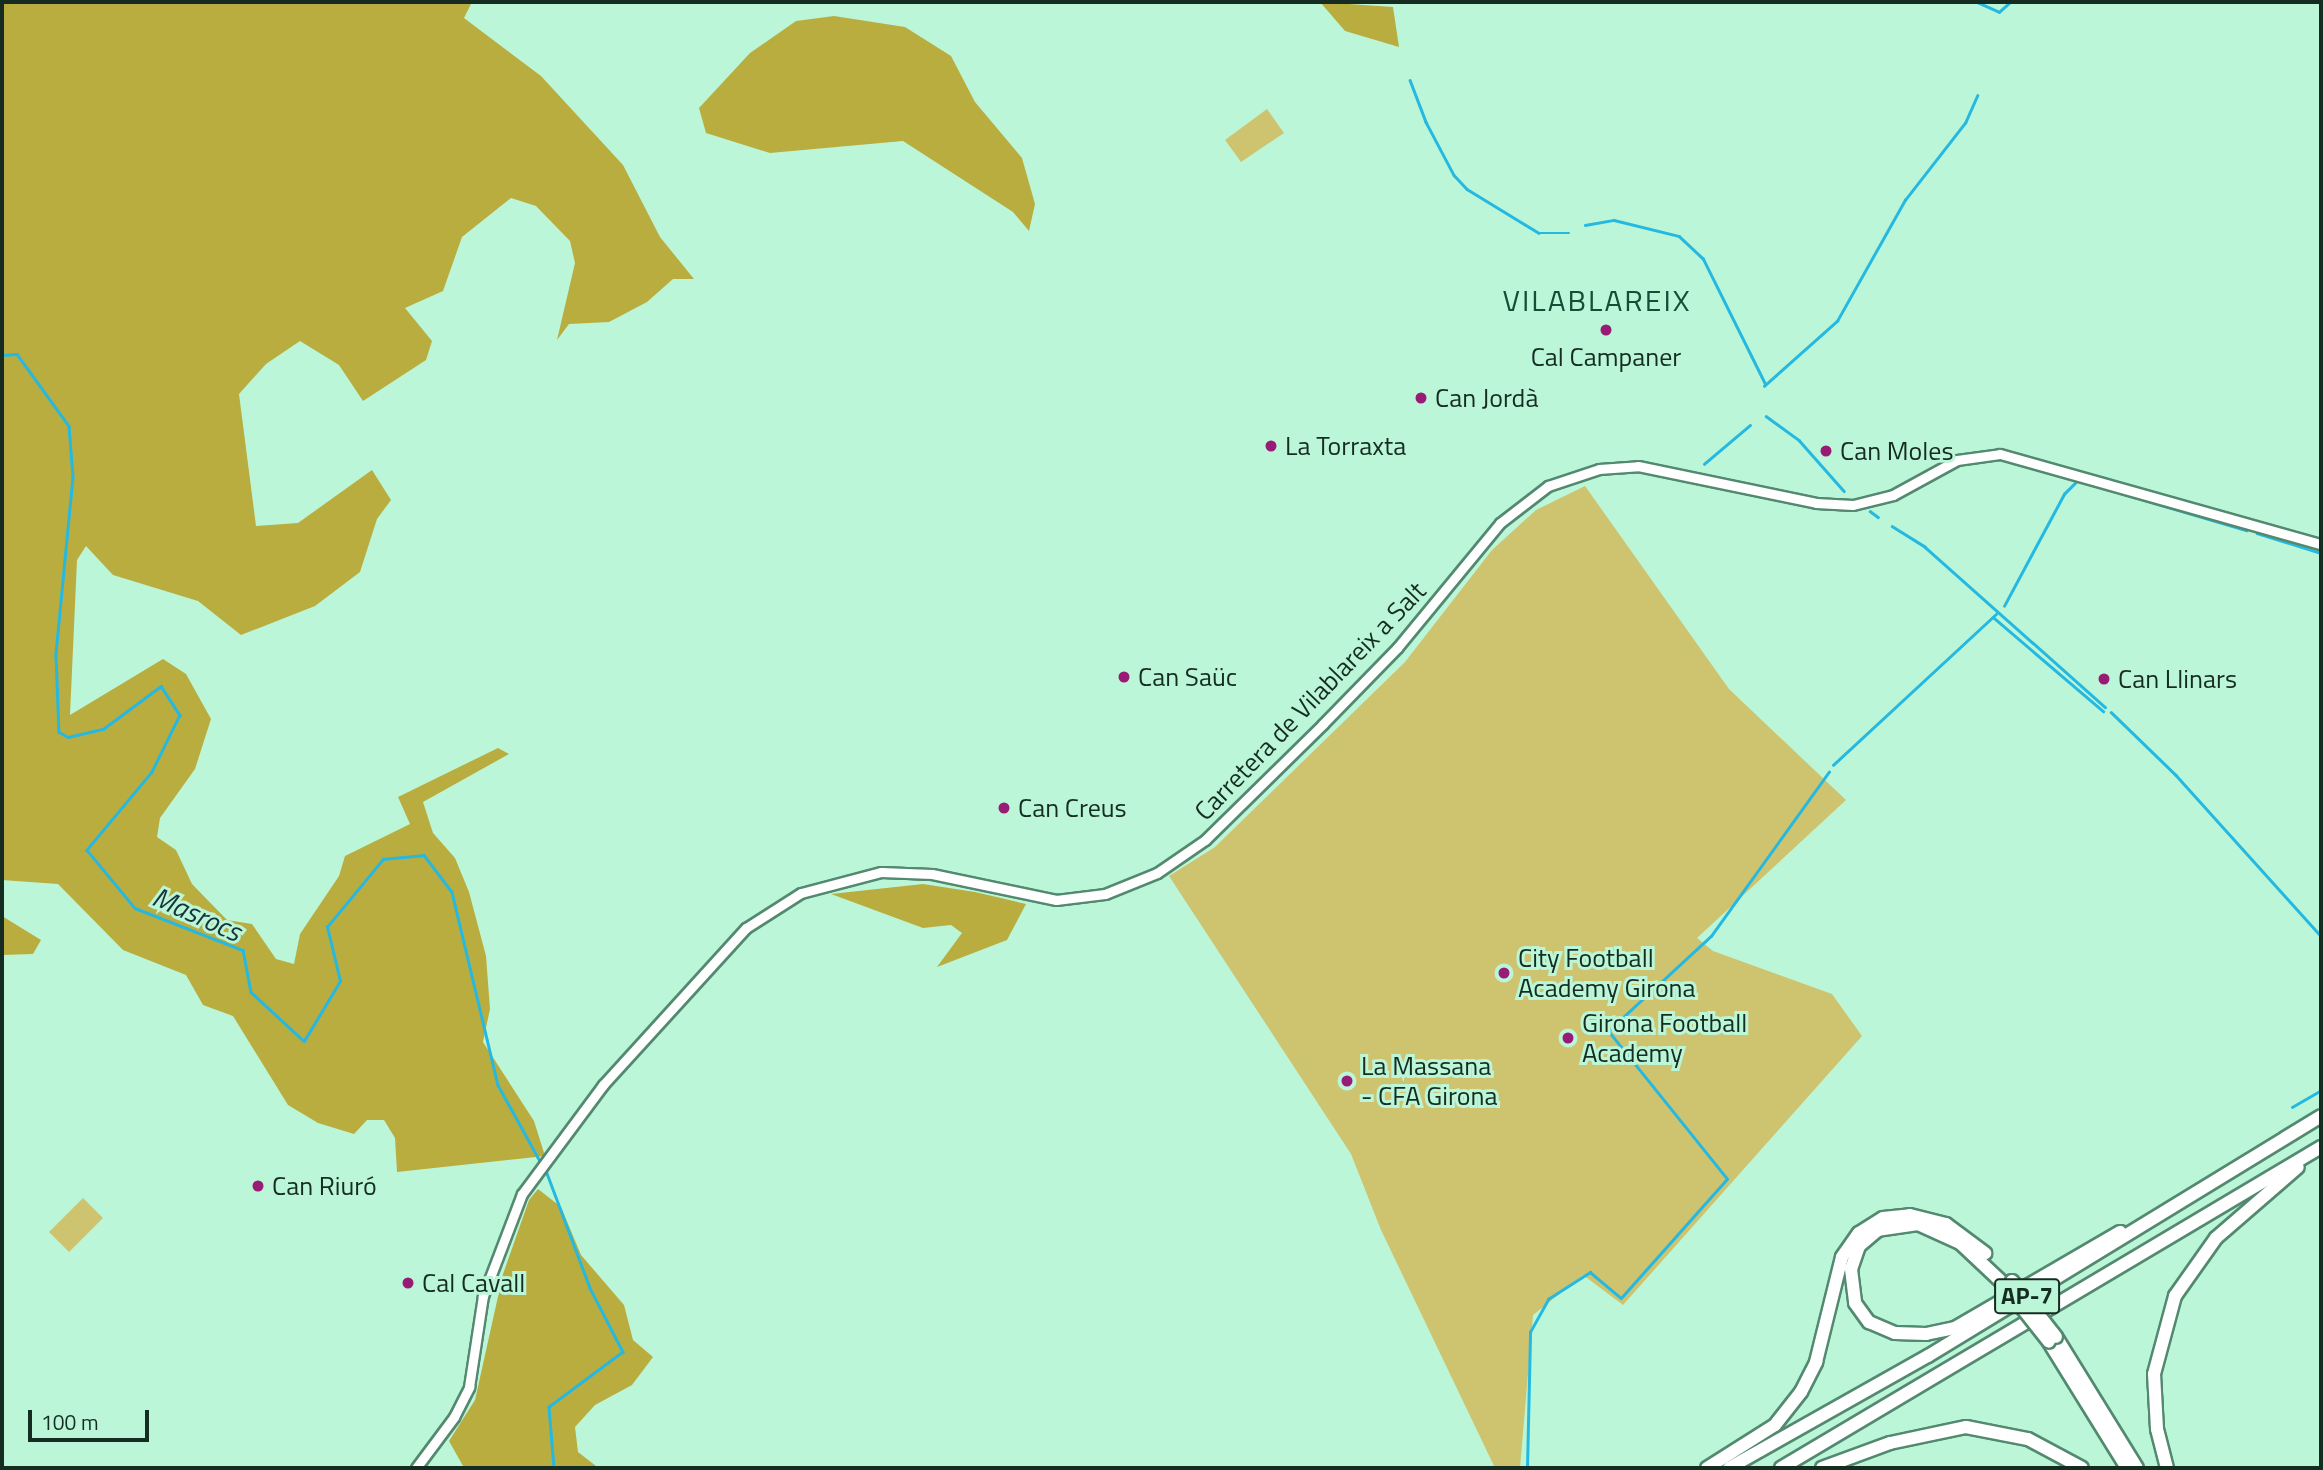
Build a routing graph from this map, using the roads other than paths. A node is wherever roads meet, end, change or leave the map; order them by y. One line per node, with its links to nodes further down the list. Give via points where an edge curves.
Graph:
1 (2321, 544): 7 (street, Carretera de Vilablareix a Salt, via 2000,454 1957,460 1893,495 1853,505 1816,503 1654,468 1599,469 1548,486 1500,523 1397,648 1215,830 1181,858 1122,888 1071,899 898,872 846,878 801,893 759,918 722,951 603,1085 522,1194 488,1277 473,1374 462,1403)
2 (2321, 1116): 4 (highway, AP-7)
3 (2321, 1148): 10 (highway, AP-7); 15 (highway, via 2216,1238 2175,1296 2154,1374 2157,1429)
4 (2160, 1215): 5 (highway, via 2095,1243 1955,1328 1926,1334 1895,1333 1869,1322 1855,1303 1851,1269 1859,1246 1878,1230 1918,1224 1960,1242); 9 (highway, AP-7)
5 (2009, 1284): 6 (highway, bridge); 8 (highway, via 1964,1234 1934,1219 1896,1215 1870,1225 1842,1257 1816,1362 1793,1404 1753,1441)
6 (2052, 1340): 13 (highway); 14 (highway)
7 (416, 1468)
8 (1707, 1468)
9 (1729, 1468)
10 (1781, 1468)
11 (1822, 1468): 12 (highway, via 1890,1443 1966,1427 2028,1438)
12 (2082, 1468)
13 (2127, 1468)
14 (2137, 1468)
15 (2167, 1468)

